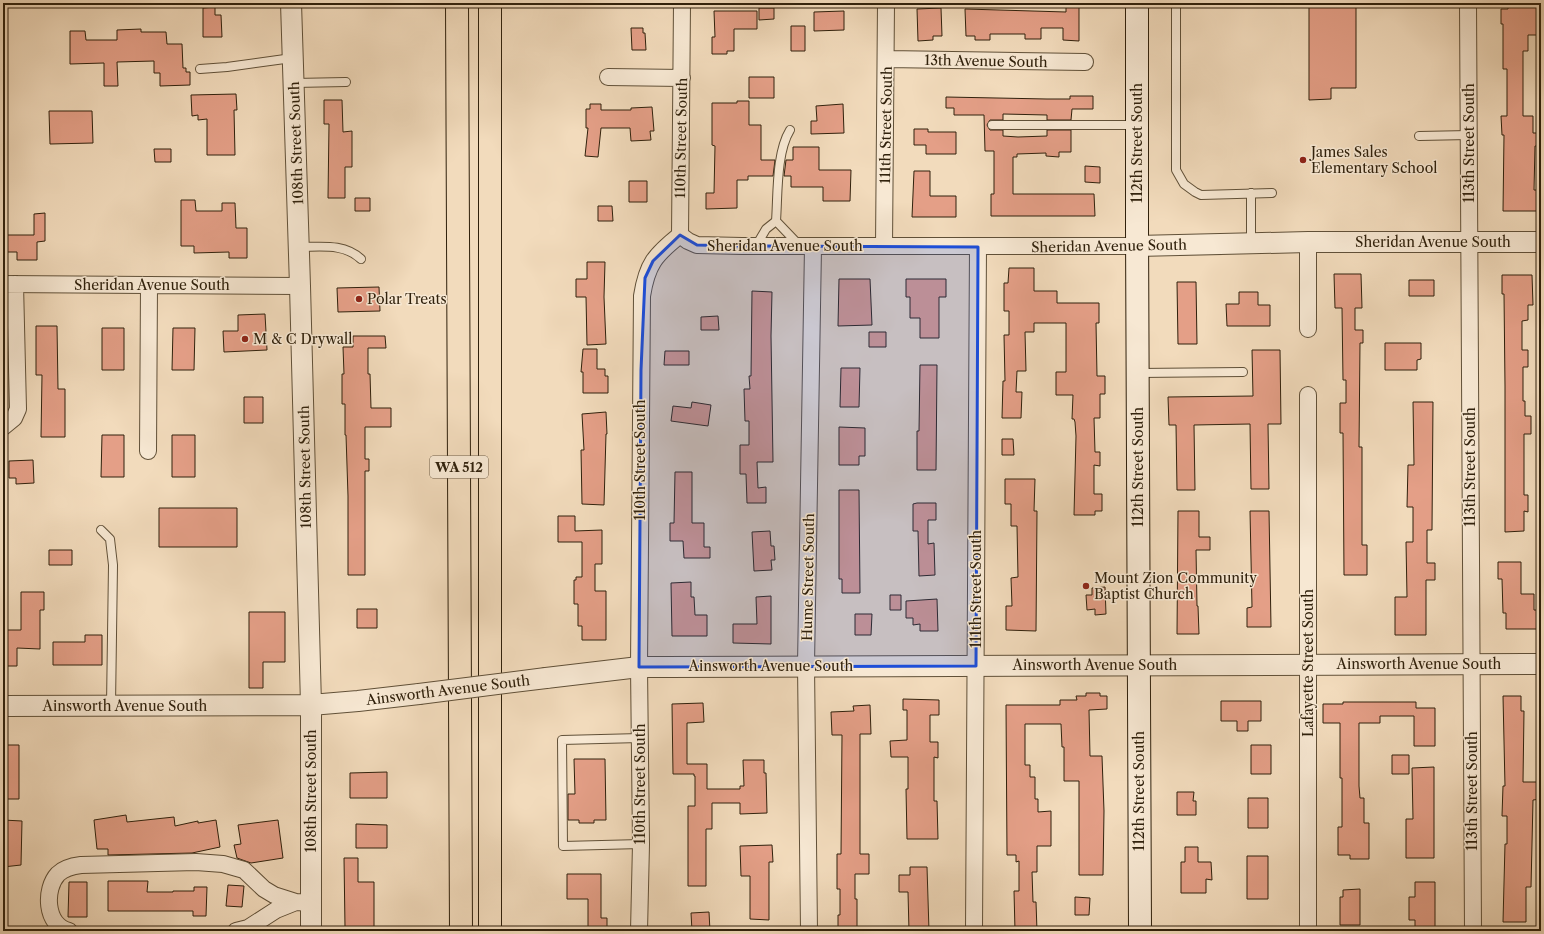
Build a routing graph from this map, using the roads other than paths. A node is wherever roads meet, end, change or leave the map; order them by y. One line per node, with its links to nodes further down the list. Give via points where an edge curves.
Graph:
1 (291, 3): 9 (street, 108th Street South)
2 (457, 3): 63 (highway, WA 512)
3 (490, 3): 64 (highway, WA 512)
4 (682, 3): 14 (street, 110th Street South)
5 (886, 3): 10 (street, 111th Street South)
6 (1137, 3): 18 (main road, 112th Street South)
7 (1176, 3): 23 (lane, via 1176,170 1179,178 1189,189 1201,195)
8 (1468, 3): 20 (street, 113th Street South)
9 (293, 58): 12 (lane); 16 (street, 108th Street South)
10 (887, 59): 11 (street, 13th Avenue South); 31 (street, 111th Street South)
11 (1085, 62)
12 (200, 69)
13 (608, 76): 14 (street)
14 (682, 78): 25 (street, 110th Street South)
15 (346, 82): 16 (lane)
16 (294, 83): 33 (street, 108th Street South)
17 (992, 125): 18 (lane)
18 (1137, 125): 32 (main road, 112th Street South)
19 (790, 130): 24 (lane, via 784,139 781,153)
20 (1469, 135): 21 (lane); 27 (street, 113th Street South)
21 (1418, 136)
22 (1272, 193): 23 (lane)
23 (1251, 194): 29 (lane)
24 (776, 221): 30 (lane, via 766,229); 34 (lane)
25 (680, 235): 30 (street, Sheridan Avenue South, via 697,245); 53 (street, 110th Street South, via 653,261 645,278 642,296)
26 (1308, 242): 27 (street, Sheridan Avenue South); 29 (street, Sheridan Avenue South); 40 (street)
27 (1469, 242): 28 (street, Sheridan Avenue South); 48 (street, 113th Street South)
28 (1541, 242)
29 (1251, 243): 32 (street, Sheridan Avenue South)
30 (756, 246): 34 (street, Sheridan Avenue South)
31 (884, 246): 34 (street, Sheridan Avenue South); 35 (street, Sheridan Avenue South)
32 (1137, 246): 35 (street, Sheridan Avenue South); 42 (main road, 112th Street South)
33 (299, 247): 36 (lane, via 340,247); 39 (street, 108th Street South)
34 (807, 247): 50 (street, Hume Street South)
35 (978, 247): 52 (street, 111th Street South)
36 (361, 259)
37 (9, 284): 38 (street, Sheridan Avenue South); 44 (street, via 19,402 17,414)
38 (149, 285): 39 (street, Sheridan Avenue South); 45 (street)
39 (300, 286): 54 (street, 108th Street South)
40 (1308, 329)
41 (1243, 372): 42 (lane)
42 (1137, 373): 51 (main road, 112th Street South)
43 (1308, 395): 47 (street, Lafayette Street South)
44 (3, 426)
45 (148, 451)
46 (101, 530): 56 (lane, via 110,539 113,565)
47 (1308, 664): 48 (street, Ainsworth Avenue South); 51 (street, Ainsworth Avenue South); 69 (street, Lafayette Street South)
48 (1472, 664): 49 (street, Ainsworth Avenue South); 70 (street, 113th Street South)
49 (1541, 664)
50 (806, 665): 52 (street, Ainsworth Avenue South); 53 (street, Ainsworth Avenue South); 66 (street, Hume Street South)
51 (1138, 665): 52 (street, Ainsworth Avenue South); 68 (main road, 112th Street South)
52 (976, 666): 67 (street, 111th Street South)
53 (639, 668): 54 (street, Ainsworth Avenue South, bridge); 57 (street, 110th Street South)
54 (311, 705): 56 (street, Ainsworth Avenue South); 59 (street, 108th Street South)
55 (3, 706): 56 (street, Ainsworth Avenue South)
56 (111, 706)
57 (640, 738): 58 (street, 110th Street South); 58 (lane, via 562,740 562,755 563,846)
58 (640, 844): 65 (street, 110th Street South)
59 (304, 903): 60 (street, via 274,895 244,870 222,864 196,862 81,865 59,872 50,891 52,920 63,930); 61 (street, via 276,910 248,928); 62 (street, 108th Street South)
60 (69, 931)
61 (236, 931)
62 (311, 931)
63 (462, 931)
64 (490, 931)
65 (639, 931)
66 (809, 931)
67 (974, 931)
68 (1140, 931)
69 (1308, 931)
70 (1473, 931)

